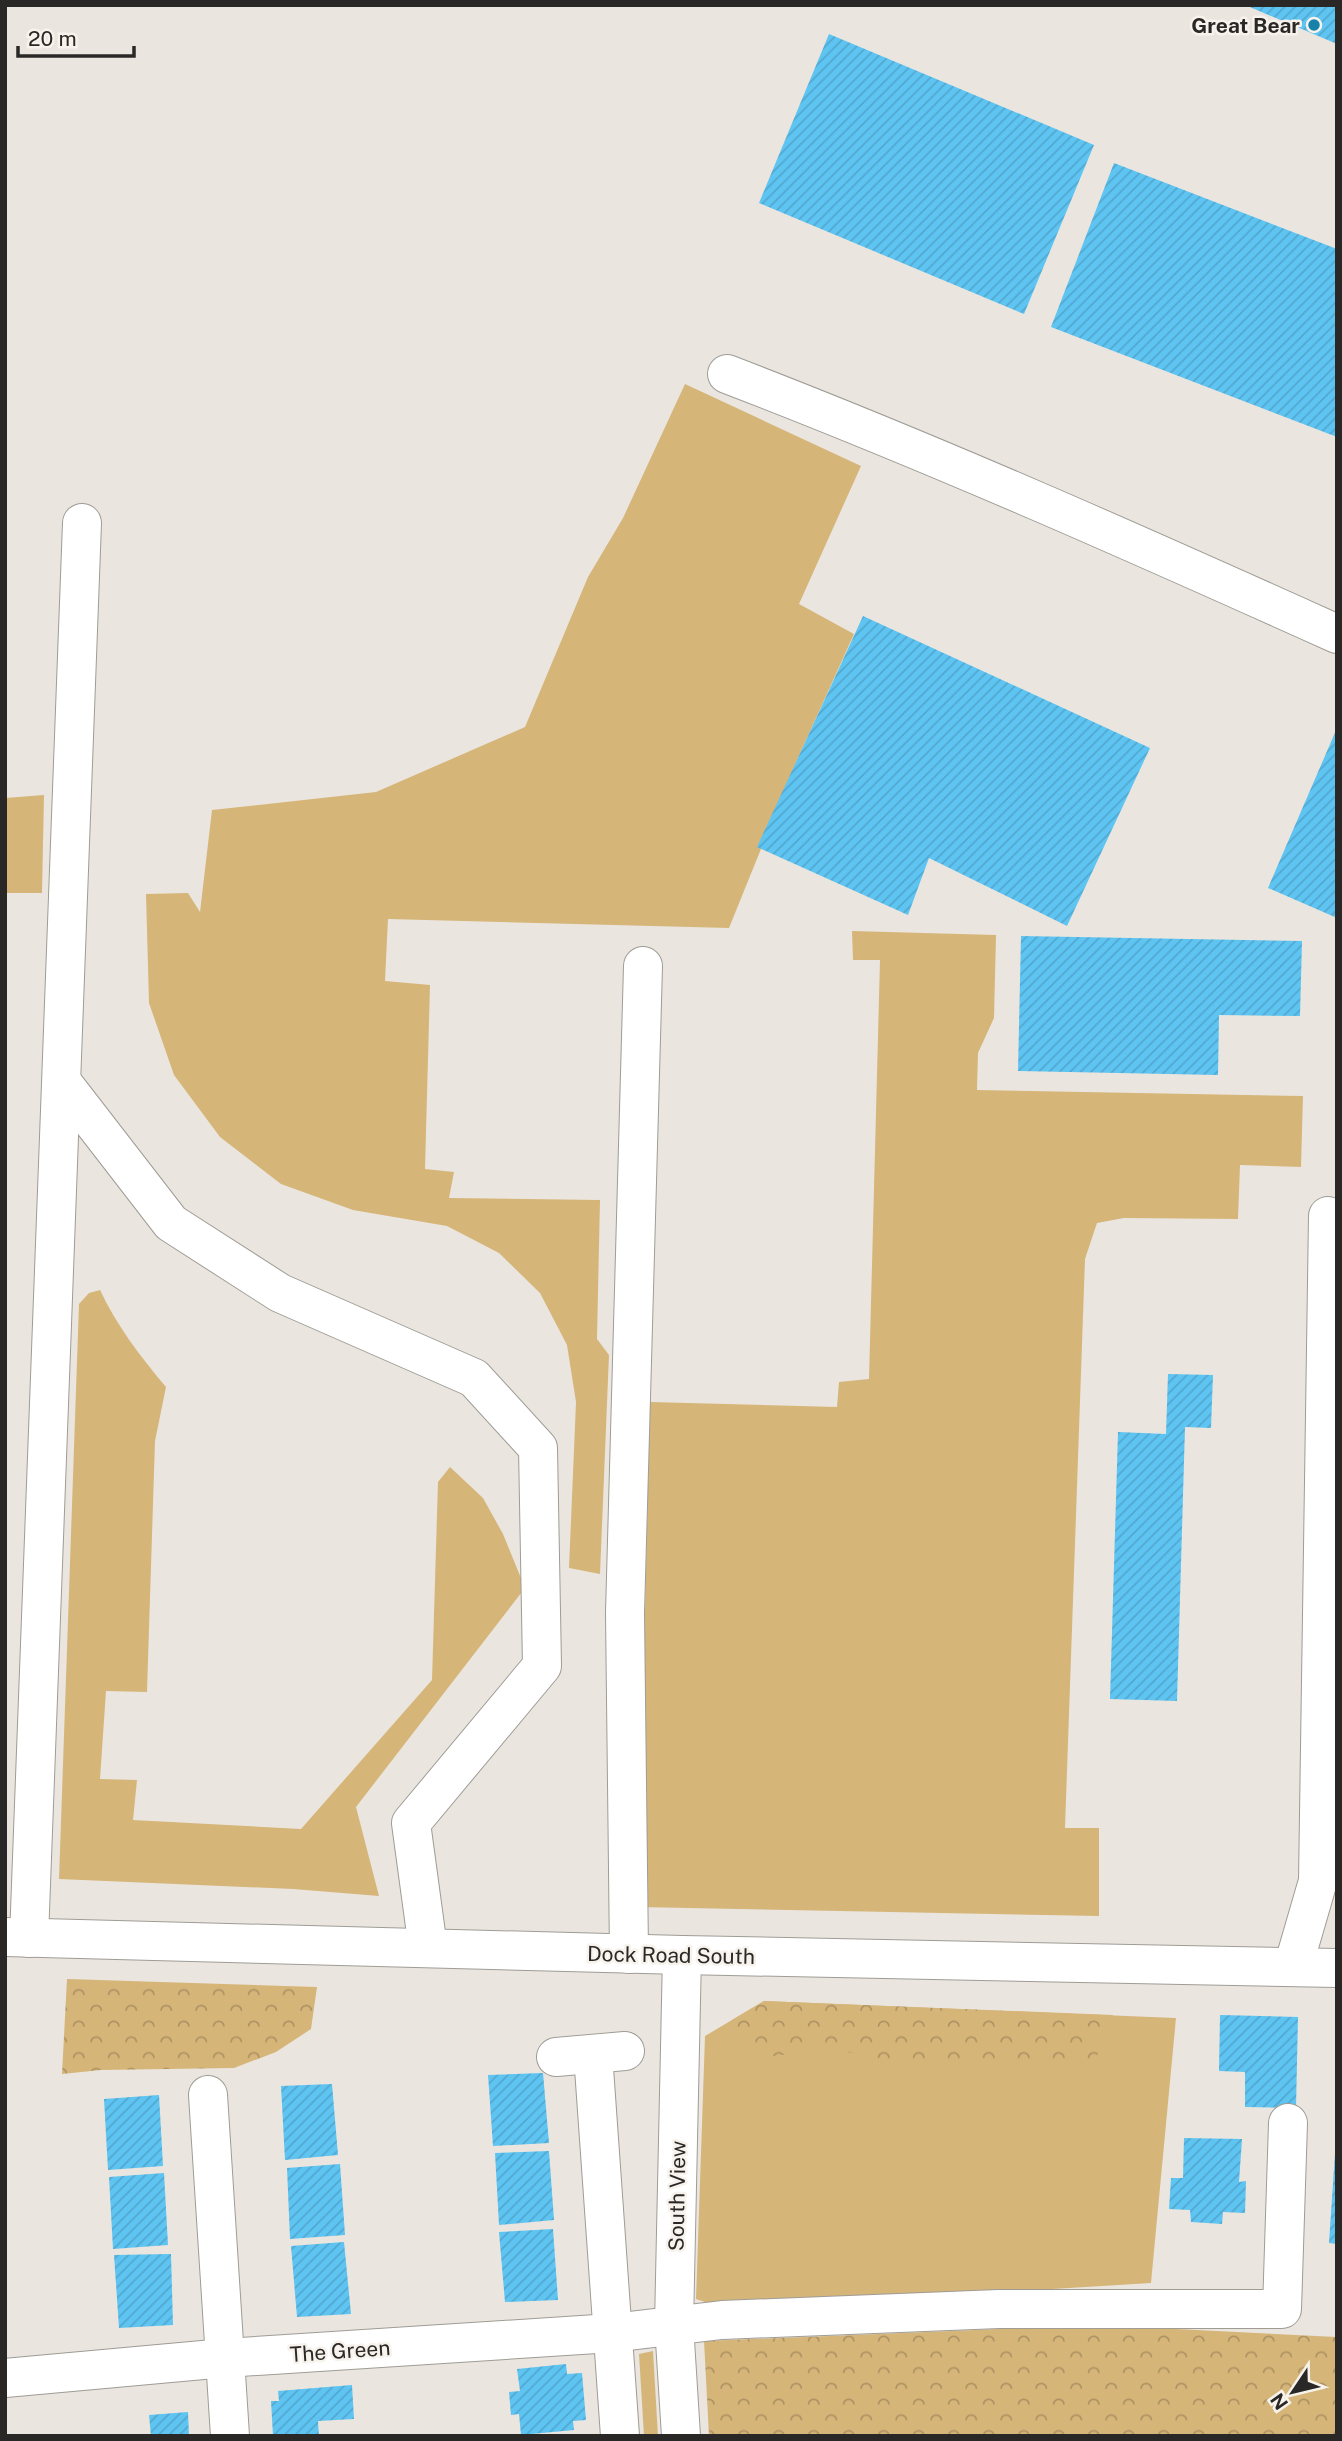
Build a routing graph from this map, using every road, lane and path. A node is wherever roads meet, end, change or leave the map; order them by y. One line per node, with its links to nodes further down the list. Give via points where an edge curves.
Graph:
1 (727, 374): 3 (street, via 1020,493)
2 (82, 523): 5 (street)
3 (1337, 634)
4 (643, 966): 9 (street, via 625,1613)
5 (62, 1082): 7 (street); 8 (street, via 171,1223 280,1293 474,1378 538,1448 541,1666 411,1823)
6 (1328, 1216): 11 (street, via 1318,1881)
7 (17, 1937): 8 (street, Dock Road South)
8 (428, 1948): 9 (street, Dock Road South)
9 (629, 1954): 10 (street, Dock Road South)
10 (682, 1955): 11 (street, Dock Road South); 16 (street, South View)
11 (1293, 1968): 12 (street, Dock Road South)
12 (1337, 1968)
13 (591, 2054): 17 (street)
14 (208, 2095): 18 (street)
15 (1287, 2123): 16 (street, The Green, via 1282,2309 999,2309)
16 (674, 2325): 17 (street, The Green); 22 (street, South View)
17 (612, 2333): 18 (street, The Green); 21 (street)
18 (225, 2358): 19 (street, The Green); 20 (street)
19 (5, 2378)
20 (230, 2436)
21 (620, 2436)
22 (681, 2436)

